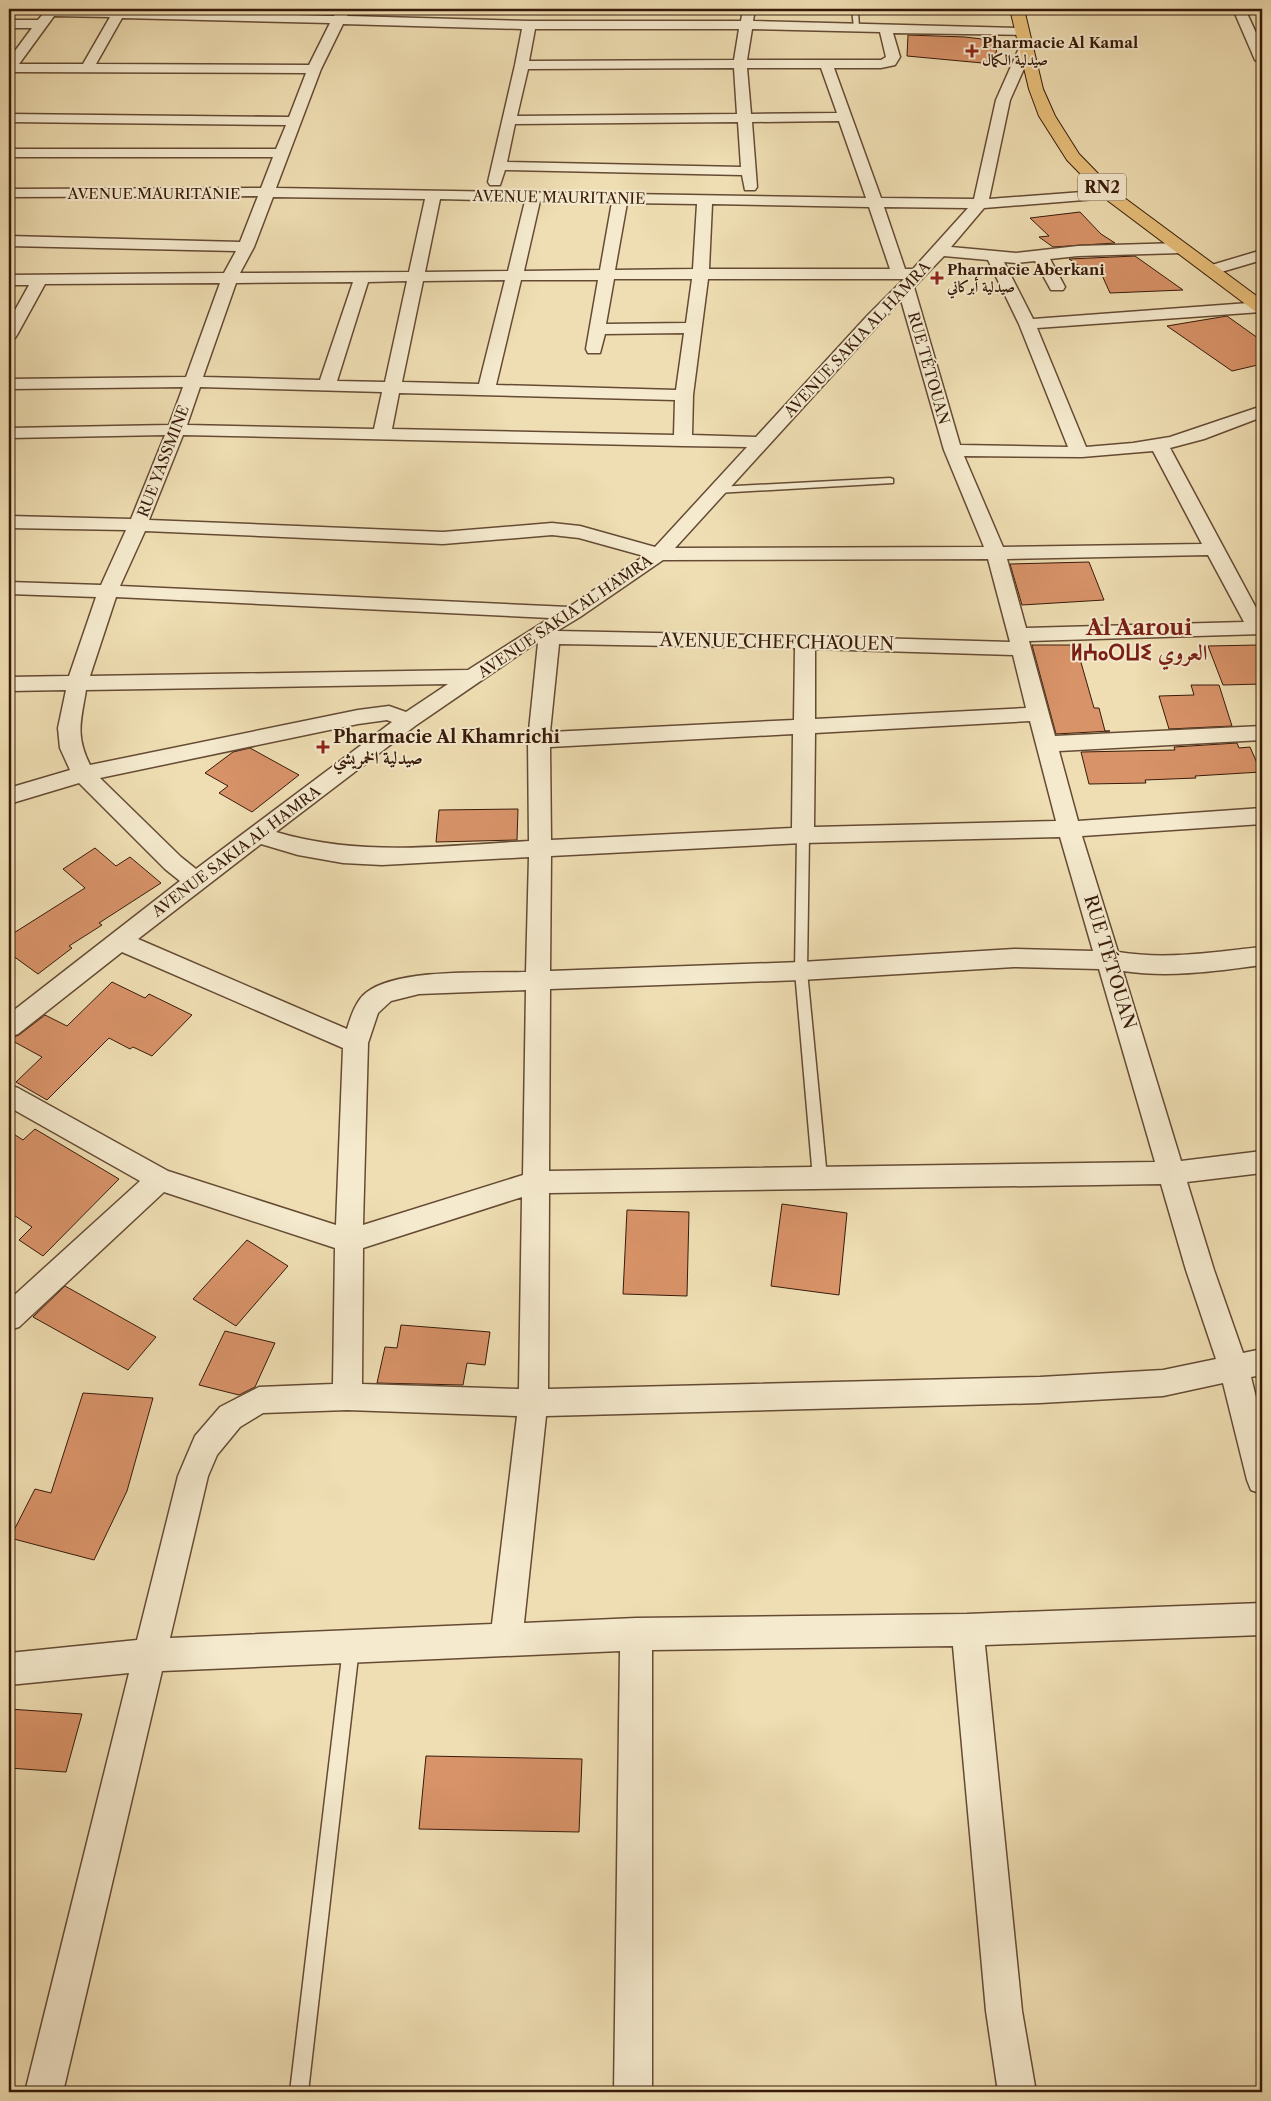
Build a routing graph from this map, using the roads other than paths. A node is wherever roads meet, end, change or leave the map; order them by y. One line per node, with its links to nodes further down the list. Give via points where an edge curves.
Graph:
1 (750, 9): 12 (street)
2 (855, 9): 13 (lane)
3 (1017, 9): 16 (main road, RN2)
4 (1239, 9): 17 (street)
5 (52, 11): 6 (street); 10 (street)
6 (118, 14): 7 (street); 22 (street)
7 (341, 14): 11 (street); 23 (street, RUE YASSMINE)
8 (942, 16): 15 (street)
9 (9, 24): 10 (street)
10 (41, 24): 21 (street)
11 (529, 26): 12 (street); 20 (street)
12 (747, 26): 13 (street); 18 (street)
13 (857, 28): 14 (street)
14 (886, 29): 15 (street); 19 (street, via 893,57 890,62)
15 (944, 30): 16 (street)
16 (1024, 39): 35 (main road, RN2, via 1036,89 1047,116 1073,157); 43 (street, AVENUE SAKIA AL HAMRA, via 1003,100)
17 (1262, 60)
18 (740, 64): 19 (street); 20 (street); 24 (street)
19 (826, 64): 25 (street, RUE TÉTOUAN)
20 (522, 65): 28 (street)
21 (9, 68): 22 (street)
22 (87, 69): 23 (street)
23 (314, 69): 27 (street, RUE YASSMINE)
24 (743, 117): 25 (street); 28 (street); 32 (street)
25 (845, 117): 42 (street, RUE TÉTOUAN)
26 (9, 118): 27 (street)
27 (294, 120): 29 (street, RUE YASSMINE)
28 (510, 120): 31 (street)
29 (281, 153): 30 (street); 33 (street, RUE YASSMINE)
30 (9, 154)
31 (499, 166): 32 (street); 37 (street)
32 (748, 171): 41 (street)
33 (267, 192): 34 (street, AVENUE MAURITANIE); 36 (street, AVENUE MAURITANIE); 45 (street, RUE YASSMINE)
34 (9, 193)
35 (1109, 194): 43 (street, AVENUE MAURITANIE); 46 (main road, RN2)
36 (433, 195): 37 (street, AVENUE MAURITANIE); 53 (street)
37 (492, 196): 38 (street, AVENUE MAURITANIE)
38 (534, 196): 39 (street, AVENUE MAURITANIE); 54 (street)
39 (620, 198): 40 (street, AVENUE MAURITANIE); 55 (street)
40 (705, 199): 41 (street, AVENUE MAURITANIE); 52 (street)
41 (751, 200): 42 (street, AVENUE MAURITANIE)
42 (875, 201): 43 (street, AVENUE MAURITANIE); 58 (street, RUE TÉTOUAN)
43 (980, 204): 47 (street, AVENUE SAKIA AL HAMRA)
44 (9, 241): 45 (street)
45 (246, 247): 56 (street, RUE YASSMINE)
46 (1181, 248): 49 (street, via 1078,251); 51 (main road, RN2)
47 (940, 251): 50 (street); 58 (street, AVENUE SAKIA AL HAMRA)
48 (1262, 255): 51 (street)
49 (1041, 257): 50 (street); 61 (street)
50 (994, 258): 63 (street)
51 (1211, 270): 62 (main road, RN2)
52 (701, 274): 55 (street); 58 (street); 64 (street)
53 (417, 276): 54 (street); 57 (street); 71 (street)
54 (514, 276): 55 (street); 72 (street)
55 (608, 276): 66 (street)
56 (230, 277): 57 (street); 59 (street); 68 (street, RUE YASSMINE)
57 (362, 277): 70 (street)
58 (906, 278): 79 (street, AVENUE SAKIA AL HAMRA); 81 (street, RUE TÉTOUAN)
59 (40, 279): 60 (street); 65 (street)
60 (9, 280)
61 (1057, 287)
62 (1262, 308): 63 (street)
63 (1027, 324): 82 (street)
64 (692, 328): 66 (street); 73 (street)
65 (11, 329)
66 (598, 329): 67 (street)
67 (594, 349)
68 (194, 382): 69 (street); 70 (street); 75 (street, RUE YASSMINE)
69 (9, 384)
70 (327, 385): 71 (street)
71 (393, 386): 72 (street); 77 (street)
72 (487, 388): 73 (street)
73 (684, 395): 78 (street)
74 (1262, 411): 80 (street)
75 (176, 430): 76 (street); 77 (street); 86 (street, RUE YASSMINE)
76 (9, 433)
77 (382, 434): 78 (street)
78 (683, 440): 79 (street)
79 (761, 442): 84 (street, AVENUE SAKIA AL HAMRA)
80 (1159, 445): 82 (street); 87 (street)
81 (953, 450): 82 (street); 88 (street, RUE TÉTOUAN)
82 (1079, 451)
83 (890, 481): 84 (lane)
84 (717, 490): 89 (street, AVENUE SAKIA AL HAMRA)
85 (9, 522): 86 (street)
86 (138, 525): 89 (street, via 443,538 552,529 580,532); 91 (street, RUE YASSMINE)
87 (1214, 549): 88 (street); 93 (street)
88 (996, 553): 89 (street); 96 (street, RUE TÉTOUAN)
89 (659, 554): 92 (street, AVENUE SAKIA AL HAMRA)
90 (9, 588): 91 (street)
91 (108, 591): 92 (street); 98 (street, RUE YASSMINE)
92 (573, 613): 94 (street, AVENUE SAKIA AL HAMRA)
93 (1260, 628): 96 (street, AVENUE CHEFCHAOUEN)
94 (541, 638): 95 (street, AVENUE CHEFCHAOUEN); 97 (street, AVENUE SAKIA AL HAMRA); 104 (street)
95 (805, 642): 96 (street, AVENUE CHEFCHAOUEN); 102 (street)
96 (1020, 642): 100 (street, RUE TÉTOUAN)
97 (474, 677): 98 (street); 101 (street, AVENUE SAKIA AL HAMRA)
98 (77, 683): 99 (street); 106 (street, RUE YASSMINE, via 69,728 71,748)
99 (9, 684)
100 (1039, 714): 102 (street); 105 (street, RUE TÉTOUAN)
101 (408, 721): 106 (street, via 389,713 358,717); 110 (street, AVENUE SAKIA AL HAMRA)
102 (805, 726): 104 (street); 111 (street)
103 (1262, 733): 105 (street)
104 (539, 740): 112 (street)
105 (1047, 744): 109 (street, RUE TÉTOUAN)
106 (83, 774): 107 (street); 113 (street, RUE YASSMINE, via 173,864)
107 (9, 796)
108 (1262, 816): 109 (street)
109 (1069, 828): 111 (street); 116 (street, RUE TÉTOUAN)
110 (258, 835): 112 (street, via 298,847 343,855 382,857); 113 (street, AVENUE SAKIA AL HAMRA)
111 (803, 835): 112 (street); 117 (lane)
112 (540, 848): 118 (street)
113 (196, 881): 114 (street, AVENUE SAKIA AL HAMRA)
114 (119, 941): 119 (street, AVENUE SAKIA AL HAMRA); 120 (street)
115 (1262, 956): 116 (street, via 1186,965 1143,965)
116 (1109, 960): 117 (street, via 1014,958); 123 (street, RUE TÉTOUAN)
117 (801, 971): 118 (street); 124 (lane)
118 (539, 981): 120 (street, via 419,985 390,990 375,998 362,1016); 126 (street)
119 (9, 1027)
120 (356, 1043): 127 (street)
121 (9, 1095): 125 (street)
122 (1262, 1162): 123 (street)
123 (1172, 1173): 124 (street); 130 (street, RUE TÉTOUAN, via 1200,1270)
124 (820, 1178): 126 (street)
125 (160, 1179): 127 (street); 128 (street)
126 (535, 1182): 127 (street); 132 (street)
127 (349, 1241): 131 (street)
128 (9, 1318)
129 (1262, 1362): 130 (street)
130 (1234, 1368): 132 (street, via 1163,1383 1040,1390); 133 (street, RUE TÉTOUAN)
131 (347, 1397): 132 (street); 139 (street, via 259,1400 230,1417 206,1446 193,1476)
132 (534, 1403): 137 (street)
133 (1262, 1480)
134 (1262, 1619): 135 (street)
135 (967, 1630): 136 (street); 144 (street, via 1004,2011)
136 (636, 1634): 137 (street); 143 (street)
137 (506, 1640): 138 (street)
138 (351, 1646): 139 (street); 142 (lane)
139 (149, 1655): 140 (street); 141 (street)
140 (9, 1669)
141 (44, 2092)
142 (299, 2092)
143 (633, 2092)
144 (1017, 2092)

